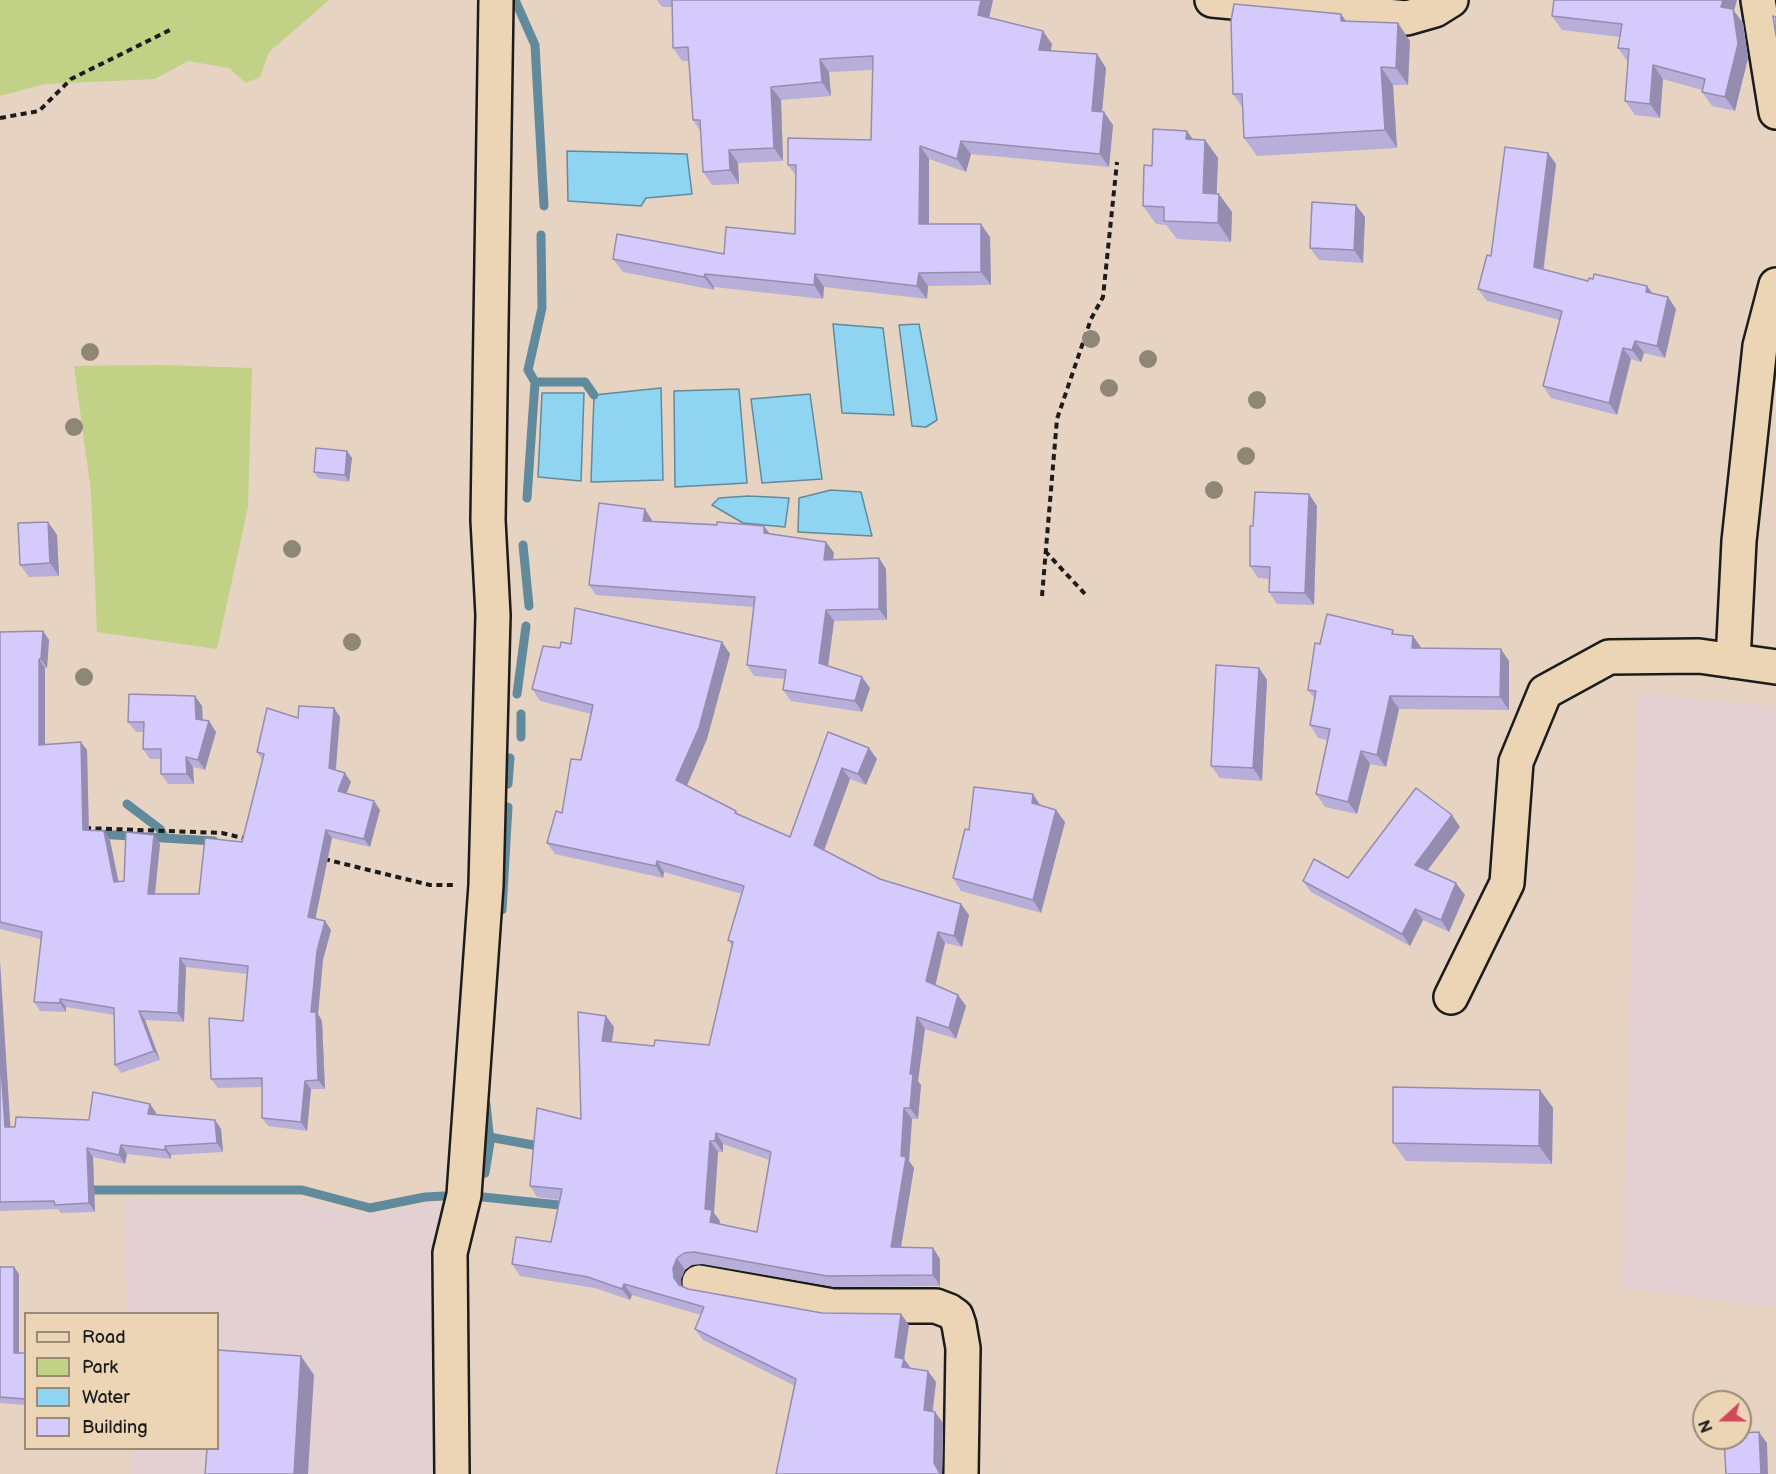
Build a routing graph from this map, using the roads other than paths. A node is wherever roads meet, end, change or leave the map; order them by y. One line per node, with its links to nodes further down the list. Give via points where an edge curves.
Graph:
1 (496, 0): 11 (street, via 489,520 493,615 486,885 464,1195 450,1253)
2 (1212, 0): 3 (street, via 1407,18 1435,10)
3 (1451, 0)
4 (1758, 0): 5 (street)
5 (1776, 112)
6 (1776, 285): 7 (street, via 1760,346 1739,541)
7 (1733, 661): 8 (street); 9 (street, via 1699,656 1609,657 1545,692 1516,762 1507,883)
8 (1776, 667)
9 (1451, 997)
10 (699, 1282): 12 (street, via 833,1306 936,1306 956,1316 963,1348)
11 (452, 1474)
12 (961, 1474)

